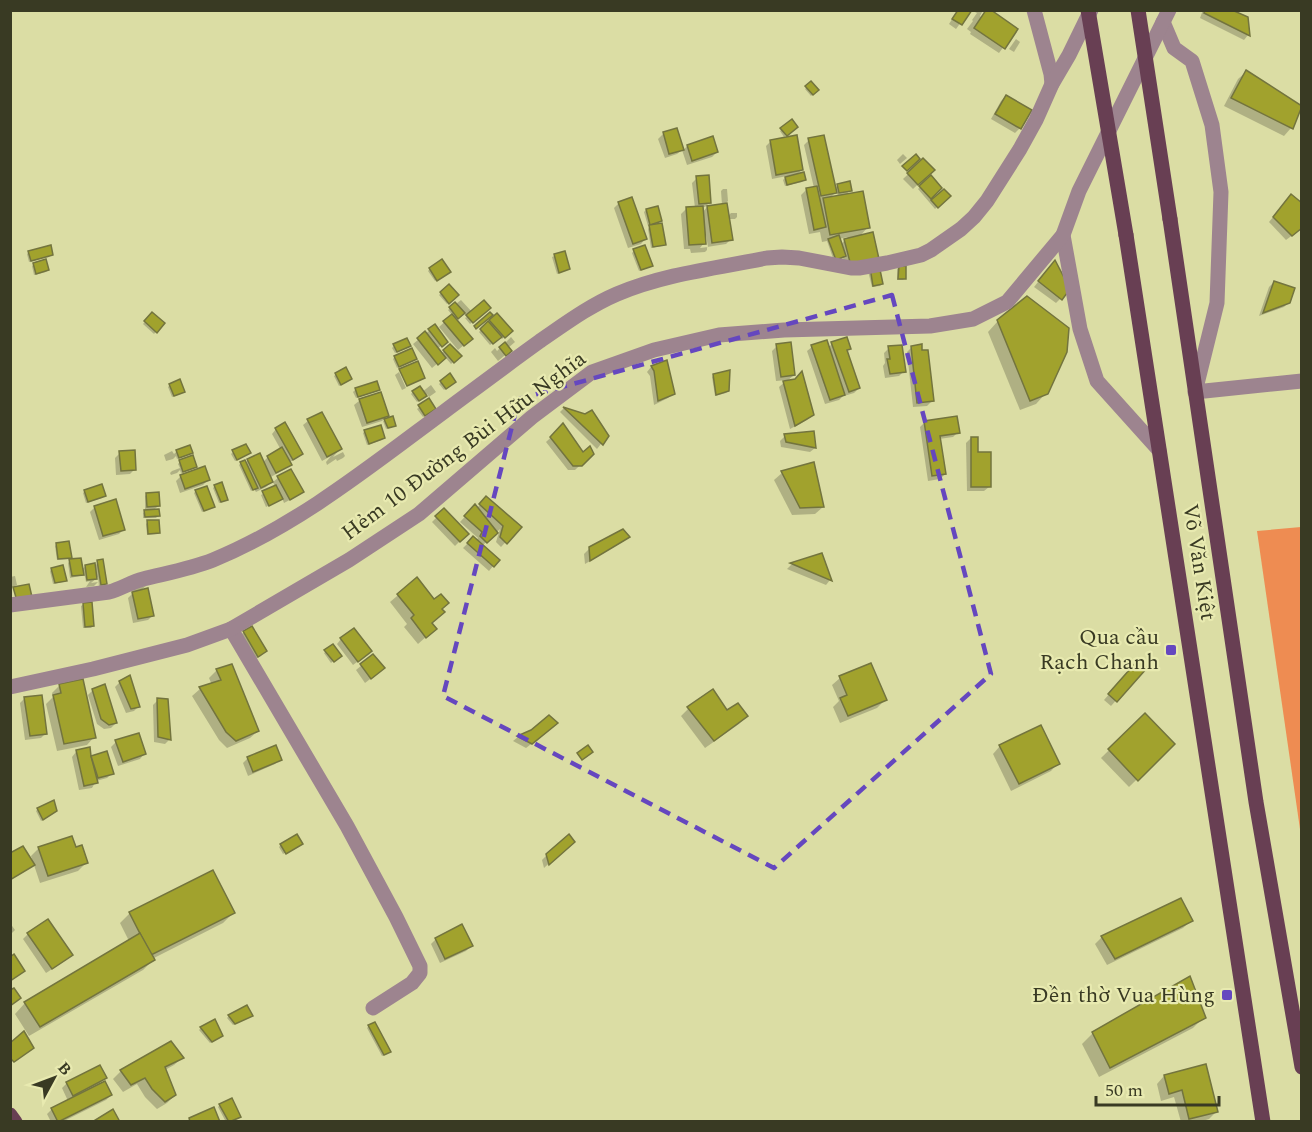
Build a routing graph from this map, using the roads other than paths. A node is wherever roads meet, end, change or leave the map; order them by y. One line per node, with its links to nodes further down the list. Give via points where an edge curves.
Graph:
1 (1034, 10): 5 (street)
2 (1089, 10): 5 (street); 9 (main road, Võ Văn Kiệt, bridge)
3 (1138, 10): 8 (main road, Võ Văn Kiệt, bridge)
4 (1166, 16): 6 (street, Hẻm 10 Đường Bùi Hữu Nghĩa, via 1079,191); 8 (street, via 1174,48 1192,61 1212,125 1221,192 1217,303)
5 (1052, 84): 10 (street, via 1020,149 987,201 961,229 932,250 903,260 855,268 799,258 766,258 656,281 627,291 569,321 348,481 240,547 212,560 141,579 110,592)
6 (1063, 235): 9 (street, via 1080,329 1097,381); 11 (street, Hẻm 10 Đường Bùi Hữu Nghĩa, via 1007,302 973,319 930,326 719,335 654,350 592,372 532,417 419,514)
7 (1302, 381): 8 (street)
8 (1196, 392): 14 (main road, Võ Văn Kiệt, via 1256,802)
9 (1159, 450): 17 (main road, Võ Văn Kiệt)
10 (10, 605)
11 (231, 629): 12 (street, Hẻm 10 Đường Bùi Hữu Nghĩa, via 187,645); 13 (street, via 347,826 420,966 412,983)
12 (10, 687)
13 (373, 1008)
14 (1302, 1067)
15 (10, 1115): 16 (main road)
16 (15, 1122)
17 (1263, 1122)

